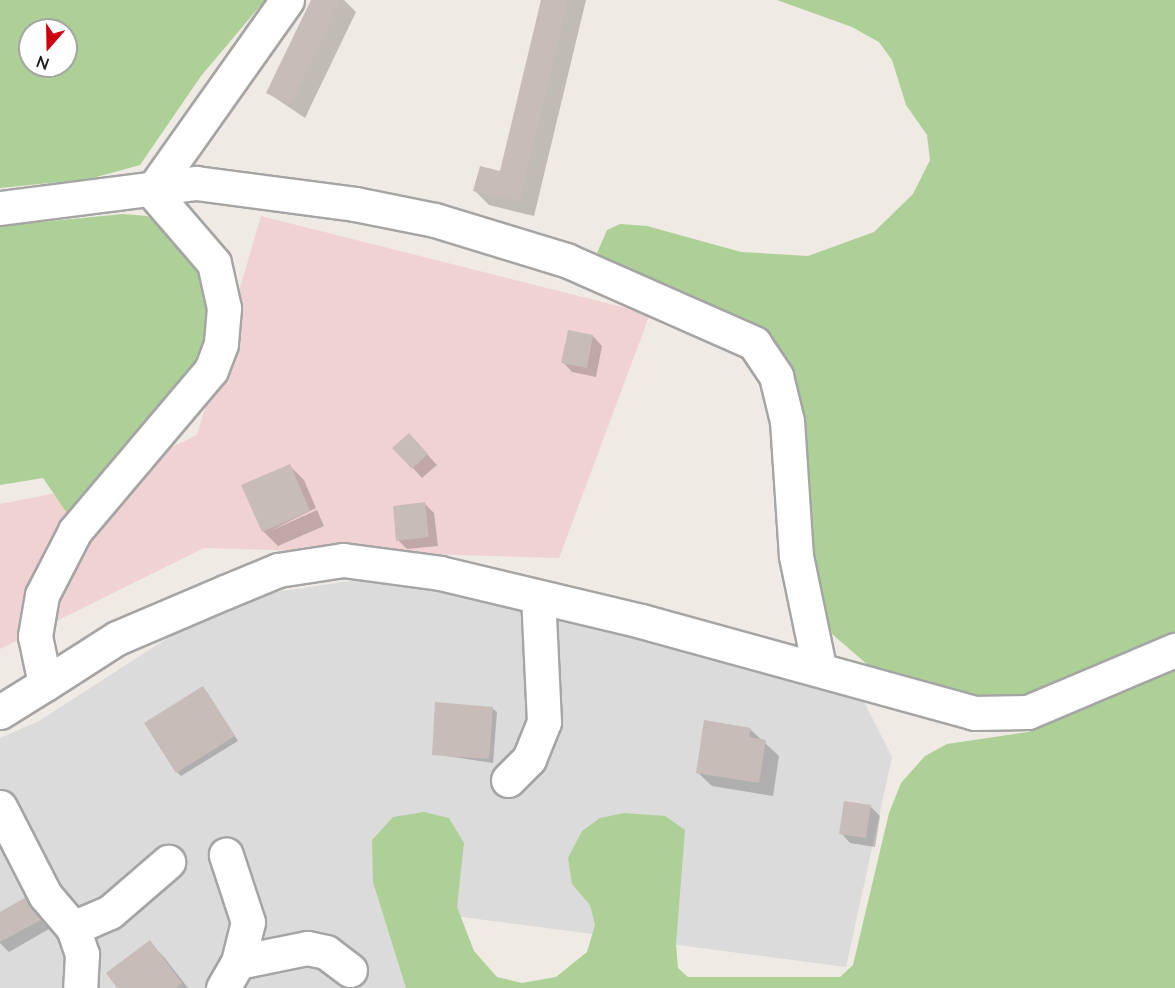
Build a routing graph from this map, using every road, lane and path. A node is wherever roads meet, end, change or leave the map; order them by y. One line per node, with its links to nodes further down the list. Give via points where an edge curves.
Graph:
1 (287, 0): 2 (street)
2 (152, 191): 3 (street); 6 (street, via 196,183 273,191 435,220 566,260 754,343 776,376 787,421 796,556); 7 (street, via 214,263 224,308 221,344 211,370 75,531 42,595 35,636)
3 (0, 208)
4 (538, 597): 6 (street); 7 (street, via 440,573 343,560 312,563 278,570 117,638); 9 (street, via 544,722 530,759)
5 (1175, 650): 6 (street, via 1028,712 974,713)
6 (819, 667)
7 (45, 684): 8 (street)
8 (0, 713)
9 (508, 780)
10 (0, 807): 13 (street, via 45,894)
11 (226, 855): 15 (street, via 247,907)
12 (168, 862): 13 (street, via 110,912)
13 (73, 928): 16 (street, via 82,954)
14 (350, 970): 15 (street, via 326,952 307,948)
15 (230, 975)
16 (80, 988)

